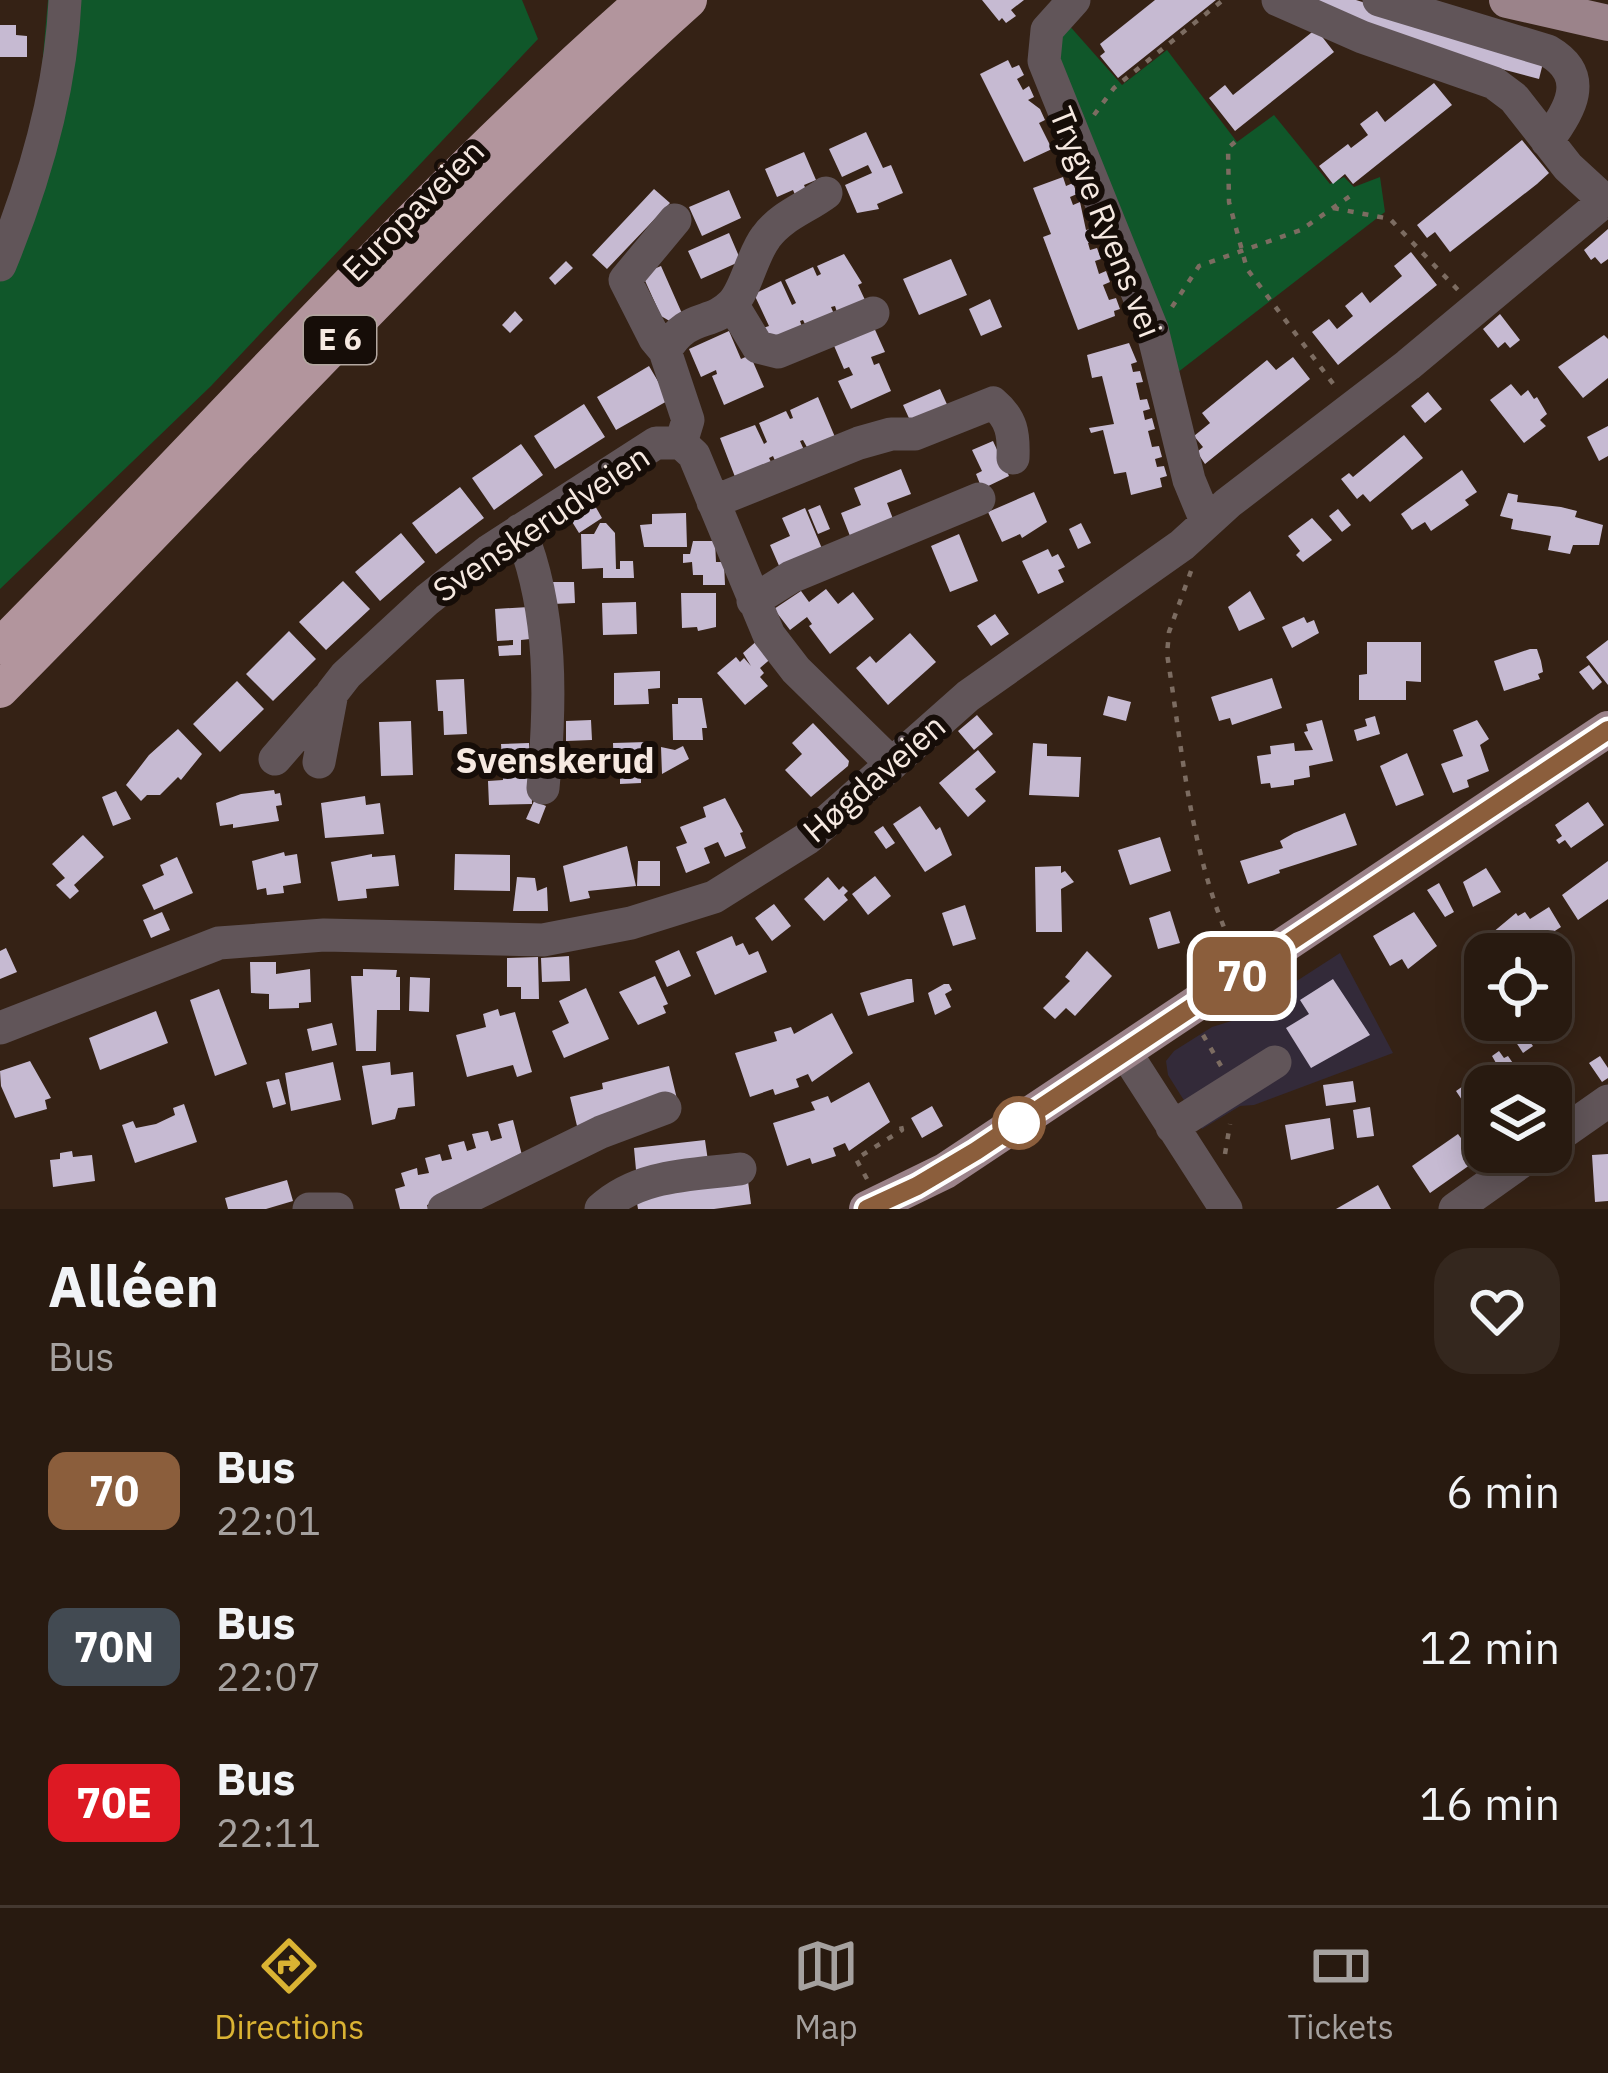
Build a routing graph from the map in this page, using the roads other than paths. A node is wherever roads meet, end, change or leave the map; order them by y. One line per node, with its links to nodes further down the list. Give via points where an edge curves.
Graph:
1 (65, 0): 13 (street, via 53,100)
2 (644, 0): 24 (highway, Europaveien / E 6, via 415,218)
3 (689, 0): 25 (highway, Europaveien / E 6, via 437,239)
4 (1074, 0): 21 (street, Trygve Ryens vei, via 1042,46 1152,329)
5 (1278, 0): 9 (street, via 1493,83)
6 (1379, 0): 9 (street, via 1561,58 1570,72 1570,110)
7 (1507, 0): 8 (main road)
8 (1608, 23)
9 (1547, 141): 11 (street)
10 (826, 193): 14 (street, via 766,236)
11 (1606, 200): 21 (street, Høgdaveien)
12 (675, 220): 16 (street, via 626,280)
13 (0, 265)
14 (732, 304): 15 (street, via 758,347 778,352); 16 (street, via 687,324)
15 (873, 313)
16 (665, 351): 17 (street, via 688,420)
17 (681, 443): 20 (street, Svenskerudveien); 22 (street, Svenskerudveien, via 656,443)
18 (1013, 458): 20 (street, via 1012,427 993,404 915,434 859,443)
19 (980, 499): 23 (street, via 791,577)
20 (713, 502): 23 (street, Svenskerudveien)
21 (1199, 528): 30 (street, Høgdaveien, via 1011,663)
22 (520, 530): 26 (street, Svenskerudveien, via 427,601); 31 (street, via 537,579 547,657)
23 (753, 601): 30 (street, Svenskerudveien, via 796,670)
24 (0, 646)
25 (0, 690)
26 (332, 693): 28 (street, Svenskerudveien); 29 (street)
27 (1608, 730): 33 (main road)
28 (275, 759)
29 (319, 762)
30 (892, 764): 32 (street, Høgdaveien, via 760,872 714,897 631,923 543,940 233,940)
31 (543, 788)
32 (0, 1028)
33 (1125, 1052): 38 (street); 41 (main road, via 945,1171)
34 (1275, 1062): 38 (street, via 1234,1100)
35 (1608, 1101): 37 (street)
36 (665, 1108): 44 (street)
37 (1572, 1126)
38 (1172, 1127): 46 (street)
39 (740, 1168): 45 (street, via 645,1183)
40 (1505, 1173): 47 (street)
41 (868, 1196)
42 (309, 1209): 43 (street)
43 (337, 1209)
44 (444, 1209)
45 (602, 1209)
46 (1226, 1209)
47 (1455, 1209)

